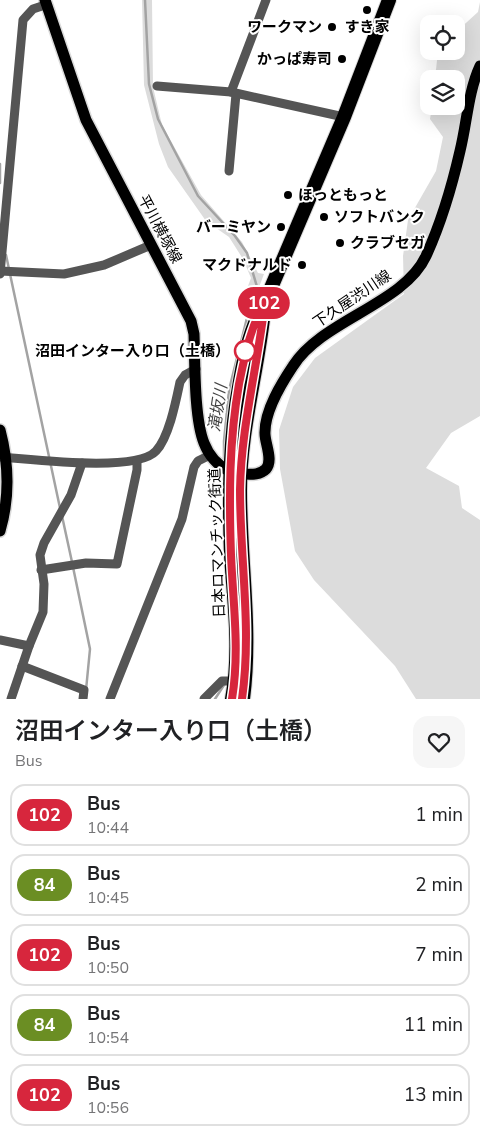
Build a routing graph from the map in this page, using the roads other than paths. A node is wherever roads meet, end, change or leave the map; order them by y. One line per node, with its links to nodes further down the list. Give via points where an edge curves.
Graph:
1 (266, 0): 6 (street)
2 (389, 0): 7 (highway, 日本ロマンチック街道)
3 (45, 2): 9 (main road, 平川横塚線, via 86,120); 10 (street, via 23,20)
4 (480, 66): 17 (main road, 下久屋渋川線, via 451,187 426,256 396,289 302,354 286,376 266,423 266,469 256,474)
5 (157, 86): 6 (street)
6 (233, 93): 7 (street); 8 (street)
7 (344, 117): 17 (highway, 日本ロマンチック街道, via 254,321 237,401)
8 (229, 171)
9 (151, 245): 10 (street, via 104,265 64,274); 11 (main road, 平川横塚線, via 191,321)
10 (0, 273)
11 (196, 369): 13 (main road, 平川横塚線, via 200,429); 15 (street, via 184,375 180,382 158,449)
12 (0, 430): 14 (main road)
13 (210, 455): 17 (main road, 平川横塚線, via 219,466); 26 (street, via 194,467 182,519)
14 (3, 457): 16 (street); 18 (main road, via 8,484)
15 (137, 461): 16 (street); 19 (street, via 117,564 86,562)
16 (82, 463): 19 (street, via 71,495 44,543 40,555)
17 (235, 473): 23 (highway, 日本ロマンチック街道); 29 (highway, 日本ロマンチック街道, via 247,603 247,655)
18 (0, 531)
19 (42, 570): 21 (street, via 43,612)
20 (0, 640): 21 (street)
21 (29, 646): 22 (street)
22 (22, 666): 24 (street); 25 (street, via 84,690)
23 (234, 681): 27 (street, via 222,681); 28 (highway, 日本ロマンチック街道)
24 (12, 699)
25 (83, 699)
26 (110, 699)
27 (204, 699)
28 (232, 699)
29 (242, 699)

